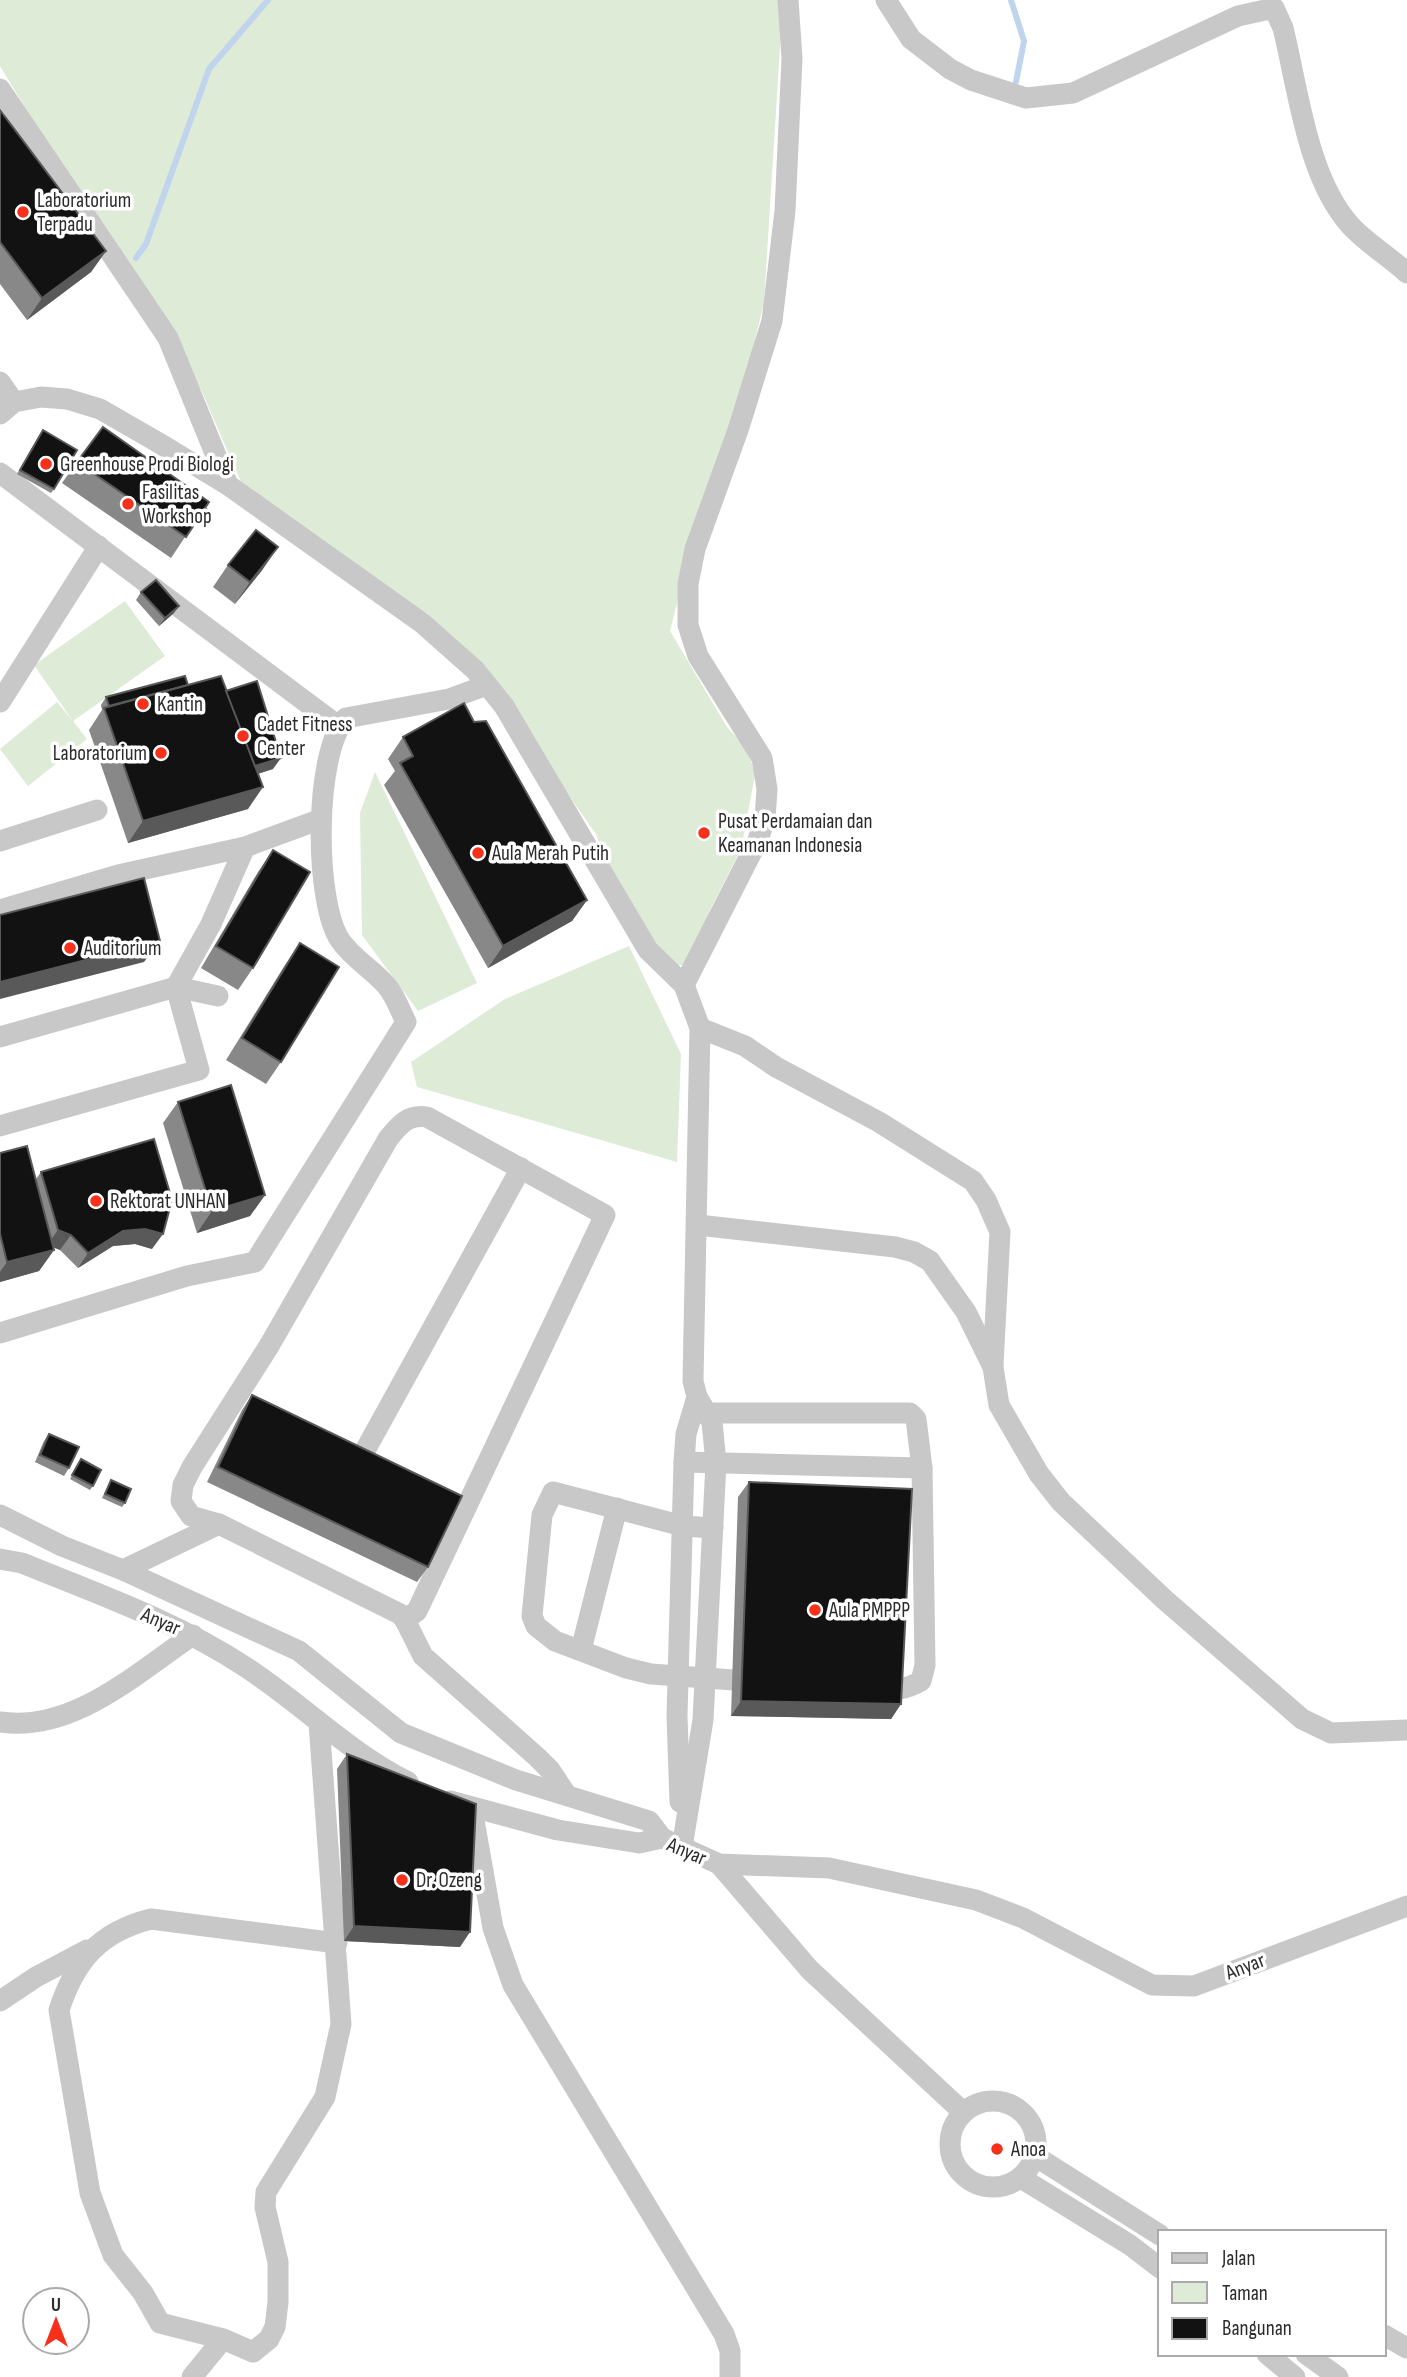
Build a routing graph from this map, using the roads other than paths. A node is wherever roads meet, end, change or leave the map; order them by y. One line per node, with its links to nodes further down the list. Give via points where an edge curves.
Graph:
1 (788, 0): 18 (street, via 792,58 785,211 772,321 695,548 688,584 688,625 698,656 762,758 765,819)
2 (886, 0): 4 (street, via 911,39 928,54 971,80 1026,99 1073,93 1238,16 1274,8 1319,167 1334,201 1350,225)
3 (0, 89): 8 (street, via 167,338)
4 (1407, 273)
5 (0, 383): 6 (street)
6 (7, 408): 8 (street, via 41,397 100,409)
7 (0, 473): 9 (street)
8 (228, 485): 10 (street, via 422,623)
9 (99, 546): 11 (street); 12 (street)
10 (487, 685): 12 (street, via 449,699 346,718); 18 (street, via 510,716 648,950)
11 (0, 702)
12 (338, 726): 14 (street)
13 (97, 810): 15 (street)
14 (321, 819): 16 (street); 26 (street, via 323,874 340,939 387,985 406,1022 290,1209 256,1262 187,1276)
15 (0, 841)
16 (245, 847): 17 (street, via 118,875); 19 (street, via 211,924)
17 (0, 911)
18 (684, 985): 21 (street)
19 (176, 987): 20 (street); 22 (street); 23 (street, via 200,1070)
20 (218, 996)
21 (700, 1028): 25 (street); 27 (street, via 745,1046 973,1181 1000,1232)
22 (0, 1037)
23 (0, 1126)
24 (521, 1168): 28 (street, via 427,1116 400,1125); 32 (street); 44 (street, via 605,1215 457,1507 417,1611)
25 (698, 1225): 27 (street, via 914,1252 930,1261 966,1312); 30 (street, via 693,1381)
26 (0, 1333)
27 (993, 1367): 53 (street, via 999,1405 1061,1502 1278,1700 1331,1733)
28 (238, 1396): 29 (street); 39 (street, via 183,1485 181,1501 191,1516)
29 (262, 1408)
30 (699, 1408): 33 (street); 34 (street); 36 (street, via 910,1413 916,1419)
31 (340, 1446): 32 (street)
32 (362, 1456): 35 (street)
33 (684, 1462): 34 (street); 40 (street)
34 (716, 1463): 36 (street); 41 (street)
35 (384, 1468)
36 (922, 1468): 50 (street, via 925,1665 921,1681 899,1691)
37 (617, 1508): 40 (street); 46 (street); 46 (street, via 553,1492 542,1515 532,1616 536,1626 555,1641)
38 (0, 1515): 43 (street, Anyar)
39 (219, 1524): 43 (street); 44 (street)
40 (683, 1526): 41 (street); 47 (street)
41 (713, 1528): 48 (street)
42 (0, 1559): 45 (street, Anyar, via 22,1563)
43 (123, 1570): 54 (street, Anyar, via 299,1651 401,1733 516,1780)
44 (405, 1620): 54 (street, via 423,1656 544,1763)
45 (193, 1635): 51 (street, via 72,1714 20,1725); 52 (street, Anyar, via 281,1690)
46 (581, 1650): 47 (street, via 626,1668)
47 (680, 1677): 48 (street); 57 (street)
48 (706, 1678): 49 (street); 57 (street)
49 (775, 1682)
50 (858, 1688)
51 (0, 1722)
52 (319, 1723): 55 (street, Anyar, via 393,1774); 60 (street)
53 (1407, 1730)
54 (565, 1794): 56 (street, Anyar)
55 (472, 1809): 56 (street, Anyar, via 639,1843); 74 (street, via 492,1928 513,1985 724,2334 730,2351)
56 (655, 1829): 57 (street, Anyar)
57 (682, 1847): 58 (street, Anyar)
58 (719, 1864): 59 (street, Anyar, via 829,1868 976,1900 1023,1918 1141,1980 1168,1987 1194,1986); 63 (street, via 810,1970)
59 (1407, 1906)
60 (337, 1943): 61 (street, via 150,1919 126,1926); 69 (street, via 341,2024 324,2097 266,2192 265,2207 278,2262 275,2327 253,2352)
61 (92, 1947): 62 (street); 69 (street, via 69,1983 60,2010 90,2193 113,2255 160,2323)
62 (0, 2001)
63 (963, 2112): 64 (street, via 993,2101 1009,2104 1022,2112 1035,2132); 65 (street, via 950,2138 955,2167 965,2178 986,2187 1008,2186)
64 (1035, 2156): 65 (street); 66 (street)
65 (1021, 2178): 67 (street)
66 (1158, 2234)
67 (1158, 2266)
68 (1386, 2336): 70 (street)
69 (223, 2339): 73 (street)
70 (1407, 2348)
71 (1269, 2356): 75 (street)
72 (1309, 2356): 76 (street)
73 (192, 2377)
74 (730, 2377)
75 (1295, 2377)
76 (1338, 2377)

